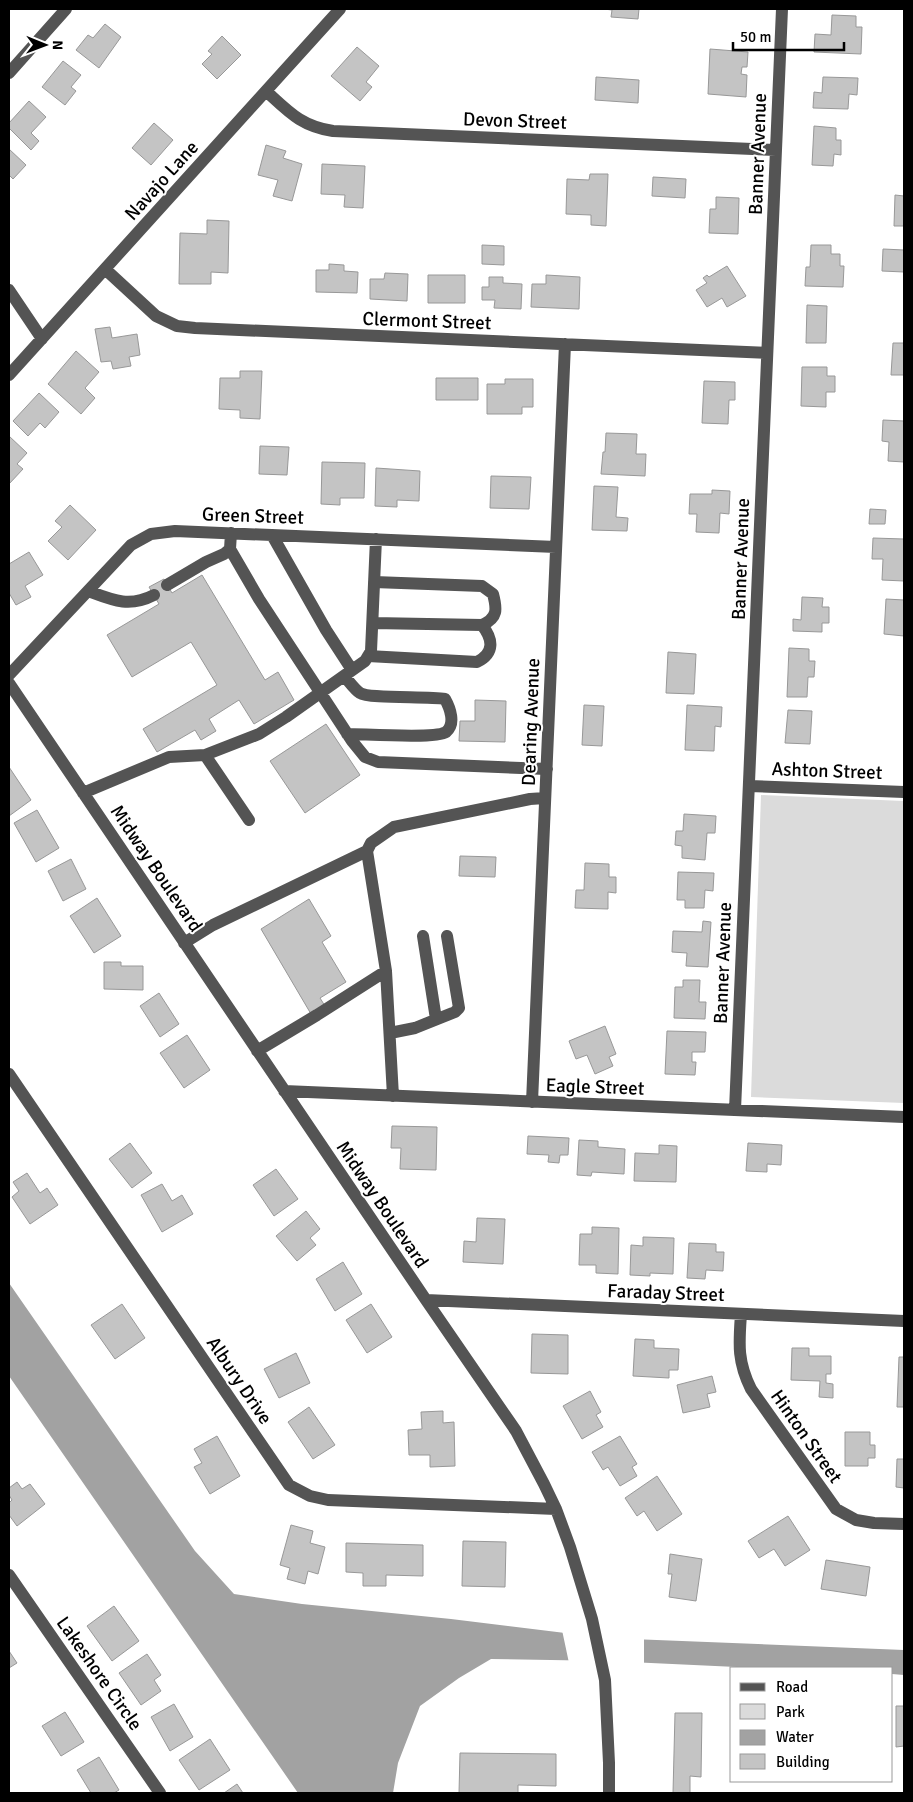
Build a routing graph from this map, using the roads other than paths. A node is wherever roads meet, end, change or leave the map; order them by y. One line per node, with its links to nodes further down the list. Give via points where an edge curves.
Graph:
1 (66, 9): 4 (street)
2 (340, 9): 5 (street, Navajo Lane)
3 (782, 9): 6 (street, Banner Avenue)
4 (9, 73)
5 (266, 91): 6 (street, Devon Street, via 294,117 315,128 333,131); 7 (street, Navajo Lane)
6 (776, 150): 11 (street, Banner Avenue)
7 (105, 268): 9 (street, Navajo Lane); 10 (street, Clermont Street, via 156,316 178,326)
8 (9, 290): 9 (street)
9 (42, 339): 12 (street, Navajo Lane)
10 (565, 344): 11 (street, Clermont Street); 16 (street, Dearing Avenue)
11 (767, 353): 32 (street, Banner Avenue)
12 (9, 376)
13 (231, 533): 14 (street, Green Street); 17 (street); 20 (street, Green Street, via 175,531 151,534 131,545)
14 (272, 535): 15 (street, Green Street); 25 (street)
15 (376, 539): 16 (street, Green Street); 18 (street)
16 (556, 547): 31 (street, Dearing Avenue)
17 (230, 549): 19 (street); 28 (street)
18 (374, 582): 22 (street); 23 (street, via 482,586 493,594 495,604 491,621)
19 (167, 585)
20 (88, 591): 21 (street, via 122,602 142,602); 26 (street, Green Street)
21 (154, 595)
22 (372, 623): 23 (street); 24 (street)
23 (482, 625): 24 (street, via 489,634 490,644 486,658 477,662)
24 (368, 656): 25 (street)
25 (348, 673): 28 (street); 29 (street, via 360,694 445,699 451,719 448,730 430,735)
26 (9, 675)
27 (9, 683): 34 (street, Midway Boulevard)
28 (320, 693): 29 (street); 30 (street, via 259,734)
29 (347, 734): 31 (street, via 365,757 378,762)
30 (205, 755): 34 (street, via 169,757); 36 (street)
31 (547, 769): 35 (street, Dearing Avenue)
32 (749, 786): 33 (street, Ashton Street); 49 (street, Banner Avenue)
33 (904, 792)
34 (83, 793): 40 (street, Midway Boulevard)
35 (545, 798): 37 (street, via 394,827 371,843); 48 (street, Dearing Avenue)
36 (249, 820)
37 (367, 851): 40 (street); 41 (street)
38 (423, 936): 42 (street)
39 (446, 936): 42 (street, via 459,1008)
40 (184, 943): 44 (street, Midway Boulevard)
41 (386, 971): 43 (street); 44 (street)
42 (436, 1019): 43 (street)
43 (390, 1034): 47 (street)
44 (257, 1051): 46 (street, Midway Boulevard)
45 (9, 1074): 54 (street, Albury Drive, via 289,1485 310,1496 328,1500)
46 (284, 1091): 47 (street, Eagle Street); 51 (street, Midway Boulevard)
47 (393, 1096): 48 (street, Eagle Street)
48 (532, 1102): 49 (street, Eagle Street)
49 (735, 1110): 50 (street, Eagle Street)
50 (904, 1118)
51 (426, 1300): 52 (street, Faraday Street); 54 (street, Midway Boulevard, via 516,1431)
52 (740, 1314): 53 (street, Faraday Street); 55 (street, Hinton Street, via 742,1372 750,1389 836,1509 856,1520)
53 (904, 1321)
54 (556, 1509): 58 (street, Midway Boulevard, via 592,1619 604,1680)
55 (904, 1524)
56 (9, 1574): 57 (street, Lakeshore Circle)
57 (160, 1793)
58 (609, 1793)

